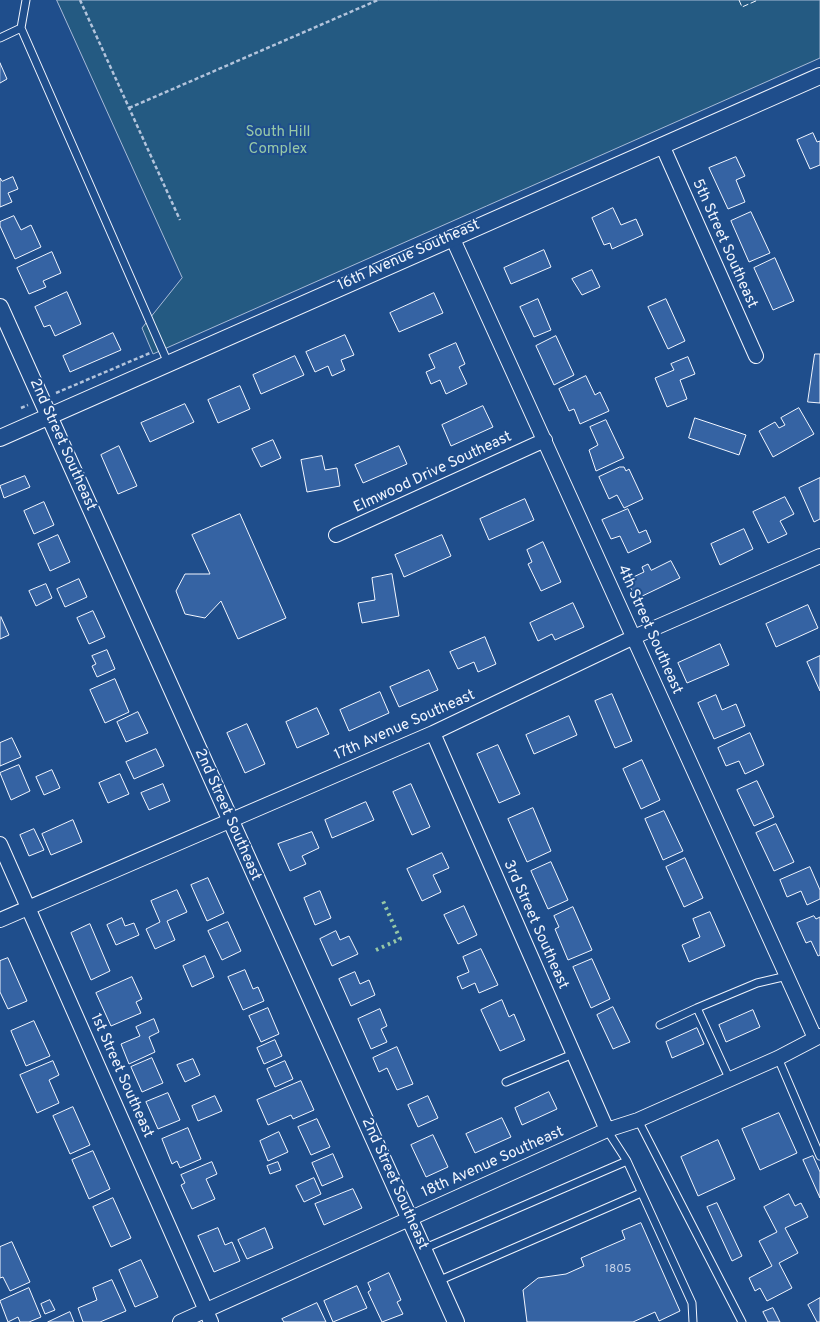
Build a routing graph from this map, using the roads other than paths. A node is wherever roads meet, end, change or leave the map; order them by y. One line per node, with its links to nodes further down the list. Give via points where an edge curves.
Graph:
1 (26, 0): 2 (lane)
2 (21, 28): 3 (lane); 9 (lane)
3 (0, 38)
4 (820, 76): 5 (street, 16th Avenue Southeast)
5 (662, 145): 6 (street, 16th Avenue Southeast); 8 (street, 5th Street Southeast)
6 (452, 237): 9 (street, 16th Avenue Southeast); 12 (street, 4th Street Southeast)
7 (0, 307): 10 (street, 2nd Street Southeast)
8 (756, 356)
9 (168, 363): 10 (street, 16th Avenue Southeast)
10 (50, 416): 11 (street, 16th Avenue Southeast); 17 (street, 2nd Street Southeast)
11 (0, 438)
12 (545, 440): 13 (street, Elmwood Drive Southeast); 15 (street, 4th Street Southeast)
13 (336, 535)
14 (820, 556): 15 (street, 17th Avenue Southeast)
15 (634, 637): 16 (street, 17th Avenue Southeast); 21 (street, 4th Street Southeast)
16 (433, 733): 17 (street, 17th Avenue Southeast); 25 (street, 3rd Street Southeast)
17 (230, 822): 19 (street, 17th Avenue Southeast); 34 (street, 2nd Street Southeast)
18 (0, 844): 19 (street, 1st Street Southeast)
19 (29, 908): 20 (street, 17th Avenue Southeast); 37 (street, 1st Street Southeast)
20 (0, 920)
21 (787, 976): 22 (lane, via 757,983); 24 (street, 4th Street Southeast)
22 (697, 1008): 23 (lane); 27 (lane)
23 (660, 1025)
24 (817, 1037): 26 (street, 18th Avenue Southeast)
25 (574, 1054): 28 (lane); 30 (street, 3rd Street Southeast)
26 (778, 1058): 27 (street, 18th Avenue Southeast); 31 (lane)
27 (730, 1080): 29 (street, 18th Avenue Southeast)
28 (506, 1082)
29 (638, 1120): 30 (street, 18th Avenue Southeast); 41 (lane)
30 (607, 1130): 32 (lane); 34 (street, 18th Avenue Southeast)
31 (820, 1156)
32 (627, 1160): 33 (lane); 35 (lane)
33 (641, 1193): 36 (lane); 40 (lane, via 692,1303)
34 (410, 1218): 35 (street, 2nd Street Southeast); 37 (street, 18th Avenue Southeast)
35 (423, 1248): 36 (street, 2nd Street Southeast)
36 (438, 1281): 39 (street, 2nd Street Southeast)
37 (209, 1316): 38 (street, 18th Avenue Southeast)
38 (180, 1322)
39 (456, 1322)
40 (694, 1322)
41 (742, 1322)

